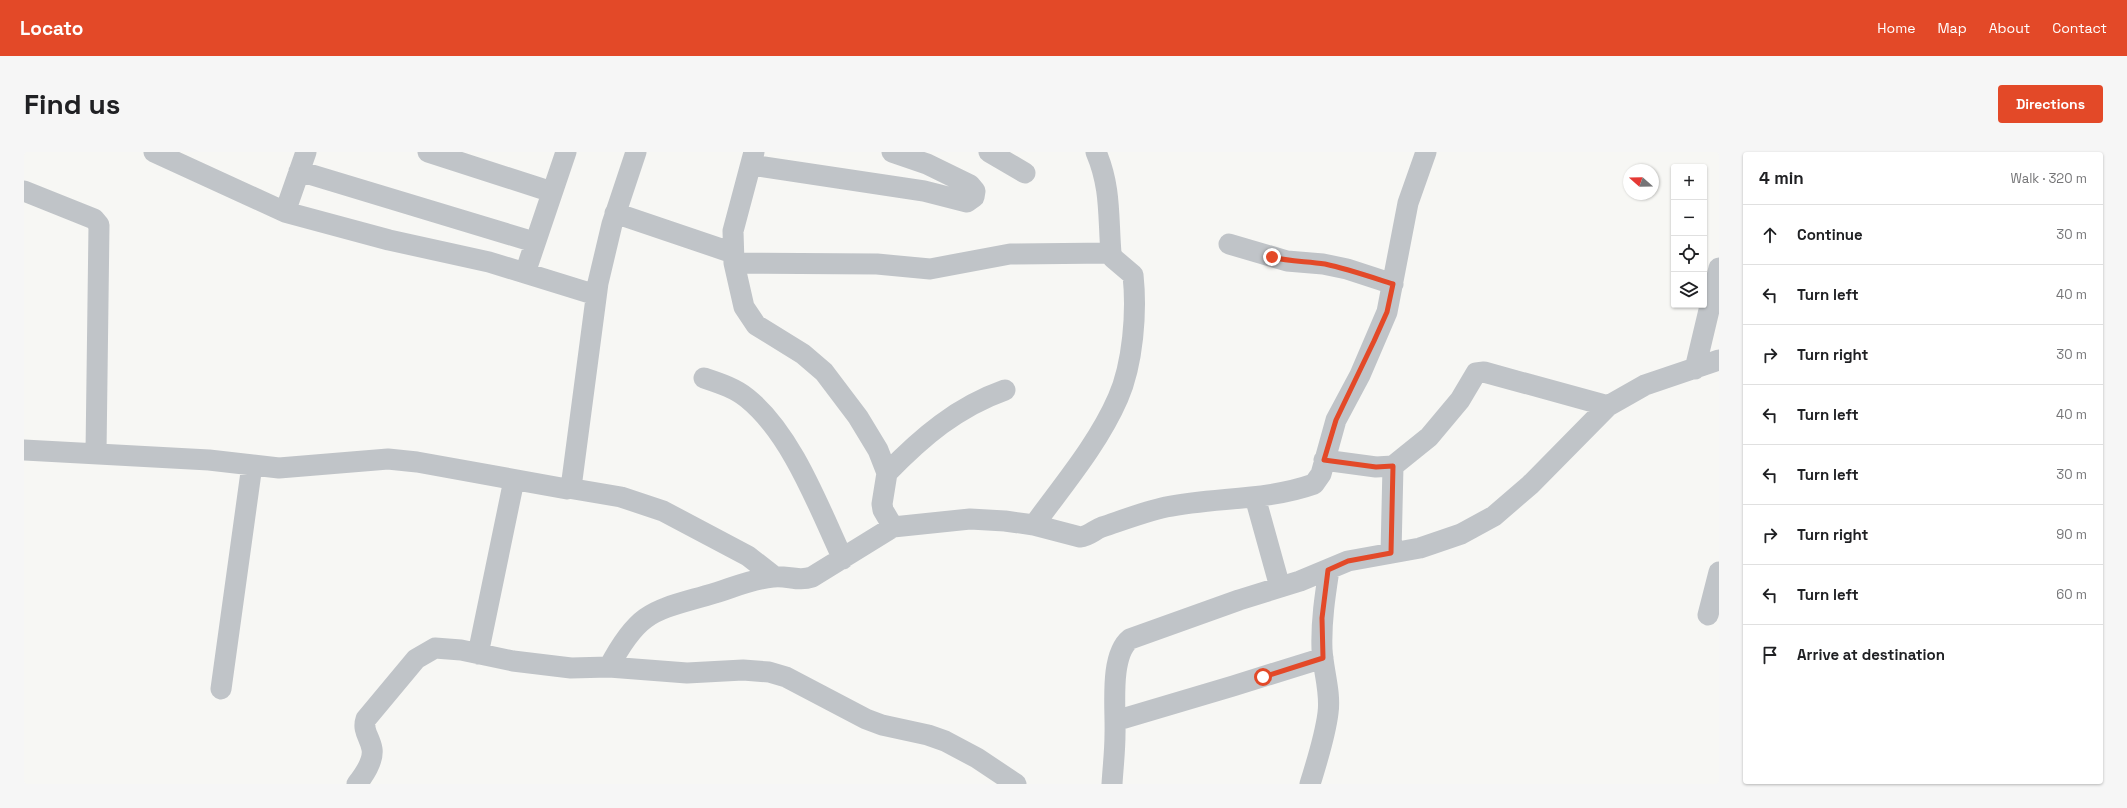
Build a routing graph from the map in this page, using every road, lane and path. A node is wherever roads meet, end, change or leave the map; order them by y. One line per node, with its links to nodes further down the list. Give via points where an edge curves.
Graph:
1 (154, 152): 14 (street)
2 (428, 152): 13 (street)
3 (566, 152): 13 (street)
4 (636, 152): 15 (street)
5 (892, 152): 9 (street, via 927,164 970,185 975,191 974,197 967,202 924,191)
6 (989, 152): 11 (street)
7 (1096, 152): 18 (street, via 1108,188)
8 (1421, 153): 22 (street, via 1408,203)
9 (752, 158): 19 (street, via 734,225)
10 (302, 161): 14 (street); 16 (street)
11 (1025, 173)
12 (24, 191): 30 (street, via 94,219 98,225)
13 (552, 192): 16 (street)
14 (285, 212): 21 (street)
15 (616, 212): 19 (street); 23 (street, via 604,252)
16 (534, 242): 21 (street)
17 (1229, 244): 22 (street, via 1287,261 1347,269)
18 (1111, 253): 19 (street, via 1010,254 930,269); 38 (street, via 1113,258 1133,275 1135,293 1126,373 1104,425)
19 (733, 258): 34 (street, via 740,293 750,317 756,325 803,354 824,372 858,417 878,450)
20 (1719, 268): 25 (street)
21 (525, 273): 23 (street)
22 (1393, 284): 31 (street, via 1387,312 1360,375 1336,420)
23 (596, 295): 36 (street, via 572,480)
24 (1719, 360): 25 (street)
25 (1695, 369): 28 (street, via 1645,385)
26 (704, 378): 41 (street, via 728,387 763,412 805,476)
27 (1005, 390): 34 (street, via 974,402 952,416 915,445)
28 (1608, 406): 33 (street, via 1484,372 1476,373 1460,400 1429,437); 40 (street, via 1546,471 1494,516 1461,534 1420,548)
29 (24, 450): 30 (street)
30 (96, 453): 32 (street)
31 (1324, 460): 33 (street, via 1376,467); 37 (street, via 1321,474 1314,484)
32 (252, 465): 35 (street, via 279,468 388,459); 50 (street)
33 (1393, 466): 40 (street)
34 (887, 473): 39 (street, via 882,504)
35 (514, 480): 36 (street, via 561,489); 47 (street)
36 (568, 488): 44 (street, via 621,497 663,511 748,556)
37 (1255, 497): 38 (street, via 1167,507 1095,530 1086,536 1074,537); 45 (street)
38 (1034, 525): 39 (street, via 970,519)
39 (893, 527): 41 (street)
40 (1391, 553): 42 (street, via 1348,561)
41 (843, 559): 44 (street, via 804,580)
42 (1328, 570): 45 (street); 48 (street, via 1322,618)
43 (1719, 572): 46 (street)
44 (775, 577): 49 (street, via 749,581 652,613 636,625 622,642)
45 (1280, 587): 51 (street, via 1130,639 1121,650 1117,671)
46 (1708, 615)
47 (478, 654): 49 (street, via 538,665 571,668); 52 (street, via 435,648 416,659 404,671 366,719 365,733 372,749 372,756)
48 (1323, 658): 51 (street); 55 (street, via 1328,712)
49 (609, 667): 53 (street, via 687,673 743,670 769,672 813,690 866,719 945,741 977,758)
50 (221, 689)
51 (1115, 721): 54 (street)
52 (357, 784)
53 (1016, 784)
54 (1112, 784)
55 (1310, 784)

